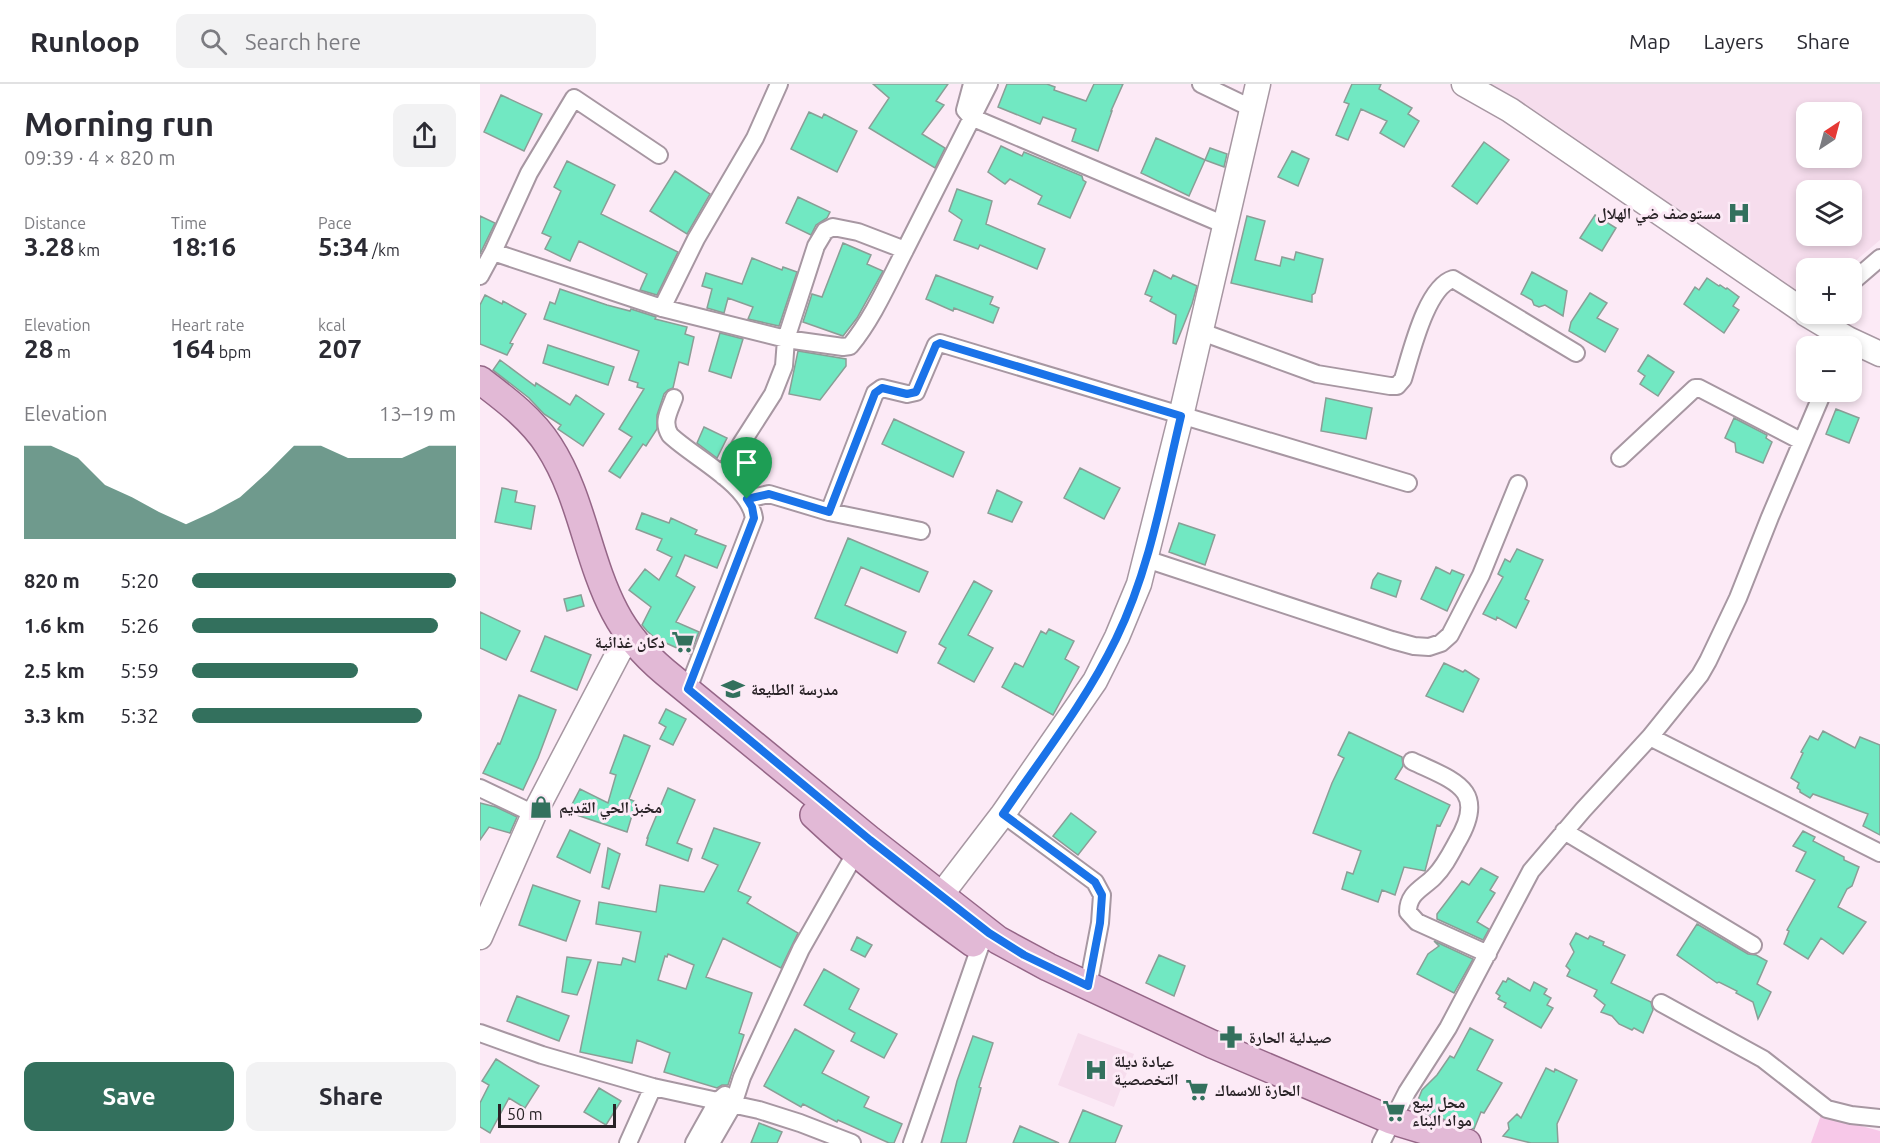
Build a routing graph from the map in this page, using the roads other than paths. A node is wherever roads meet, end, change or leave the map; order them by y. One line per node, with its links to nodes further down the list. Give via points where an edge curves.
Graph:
1 (779, 84): 17 (street)
2 (972, 84): 8 (street, via 965,110)
3 (989, 84): 8 (street)
4 (1201, 84): 7 (street)
5 (1258, 84): 7 (street)
6 (1464, 84): 16 (street, via 1510,110)
7 (1251, 108): 10 (street)
8 (971, 117): 10 (street); 11 (street)
9 (658, 155): 12 (street, via 574,98 530,173)
10 (1225, 225): 19 (street)
11 (904, 250): 21 (street, via 885,290 850,346); 21 (street, via 858,232 833,227 825,231 816,246)
12 (494, 252): 15 (street); 17 (street)
13 (1880, 258): 14 (street)
14 (1862, 274)
15 (480, 276)
16 (1796, 306)
17 (662, 309): 21 (street)
18 (1821, 324): 20 (street)
19 (1200, 331): 23 (street, via 1317,374 1397,386 1403,379 1424,313 1446,281 1453,279); 29 (street)
20 (1837, 336)
21 (786, 339): 32 (street, via 784,366 773,394)
22 (1862, 348): 24 (street)
23 (1576, 353)
24 (1880, 354)
25 (480, 380): 39 (main road, via 526,418 549,445 578,506)
26 (674, 398): 32 (street, via 666,419 670,435)
27 (480, 399): 39 (main road, via 511,425 530,448 562,508 601,621)
28 (1819, 402): 30 (street)
29 (1181, 416): 33 (street); 36 (street, via 940,343 916,392 907,394 882,388 875,393); 38 (street)
30 (1802, 441): 31 (street, via 1695,388); 41 (street, via 1708,661)
31 (1620, 458)
32 (723, 476): 35 (street)
33 (1408, 483)
34 (1518, 484): 38 (street, via 1457,623 1441,643 1429,647 1364,631)
35 (747, 499): 36 (street, via 769,494); 40 (street, via 754,518)
36 (829, 512): 37 (street)
37 (921, 531)
38 (1146, 559): 45 (street, via 1122,627 1095,681)
39 (627, 644): 40 (main road); 44 (street); 47 (main road, via 765,772)
40 (688, 689): 47 (main road)
41 (1650, 737): 46 (street); 48 (street)
42 (1412, 761): 53 (street, via 1462,788 1470,810 1449,858 1408,902 1408,912 1417,922)
43 (480, 789): 44 (street)
44 (534, 814): 50 (street)
45 (1003, 814): 49 (street); 54 (street, via 1095,882 1102,895)
46 (1564, 831): 52 (street); 53 (street, via 1531,871)
47 (863, 847): 49 (main road); 58 (street, via 801,949 742,1077)
48 (1880, 853)
49 (933, 902): 51 (main road)
50 (480, 937)
51 (984, 940): 54 (main road); 60 (main road, via 1036,977); 65 (street)
52 (1753, 945)
53 (1488, 954): 60 (street)
54 (1088, 986): 60 (main road, via 1212,1044)
55 (1661, 1003): 59 (street, via 1763,1059 1830,1111)
56 (480, 1033): 57 (street)
57 (654, 1087): 58 (street); 61 (street)
58 (725, 1104): 62 (street); 63 (street); 64 (street, via 759,1110)
59 (1880, 1118)
60 (1390, 1136): 66 (main road)
61 (628, 1143)
62 (694, 1143)
63 (711, 1143)
64 (852, 1143)
65 (912, 1143)
66 (1467, 1143)

